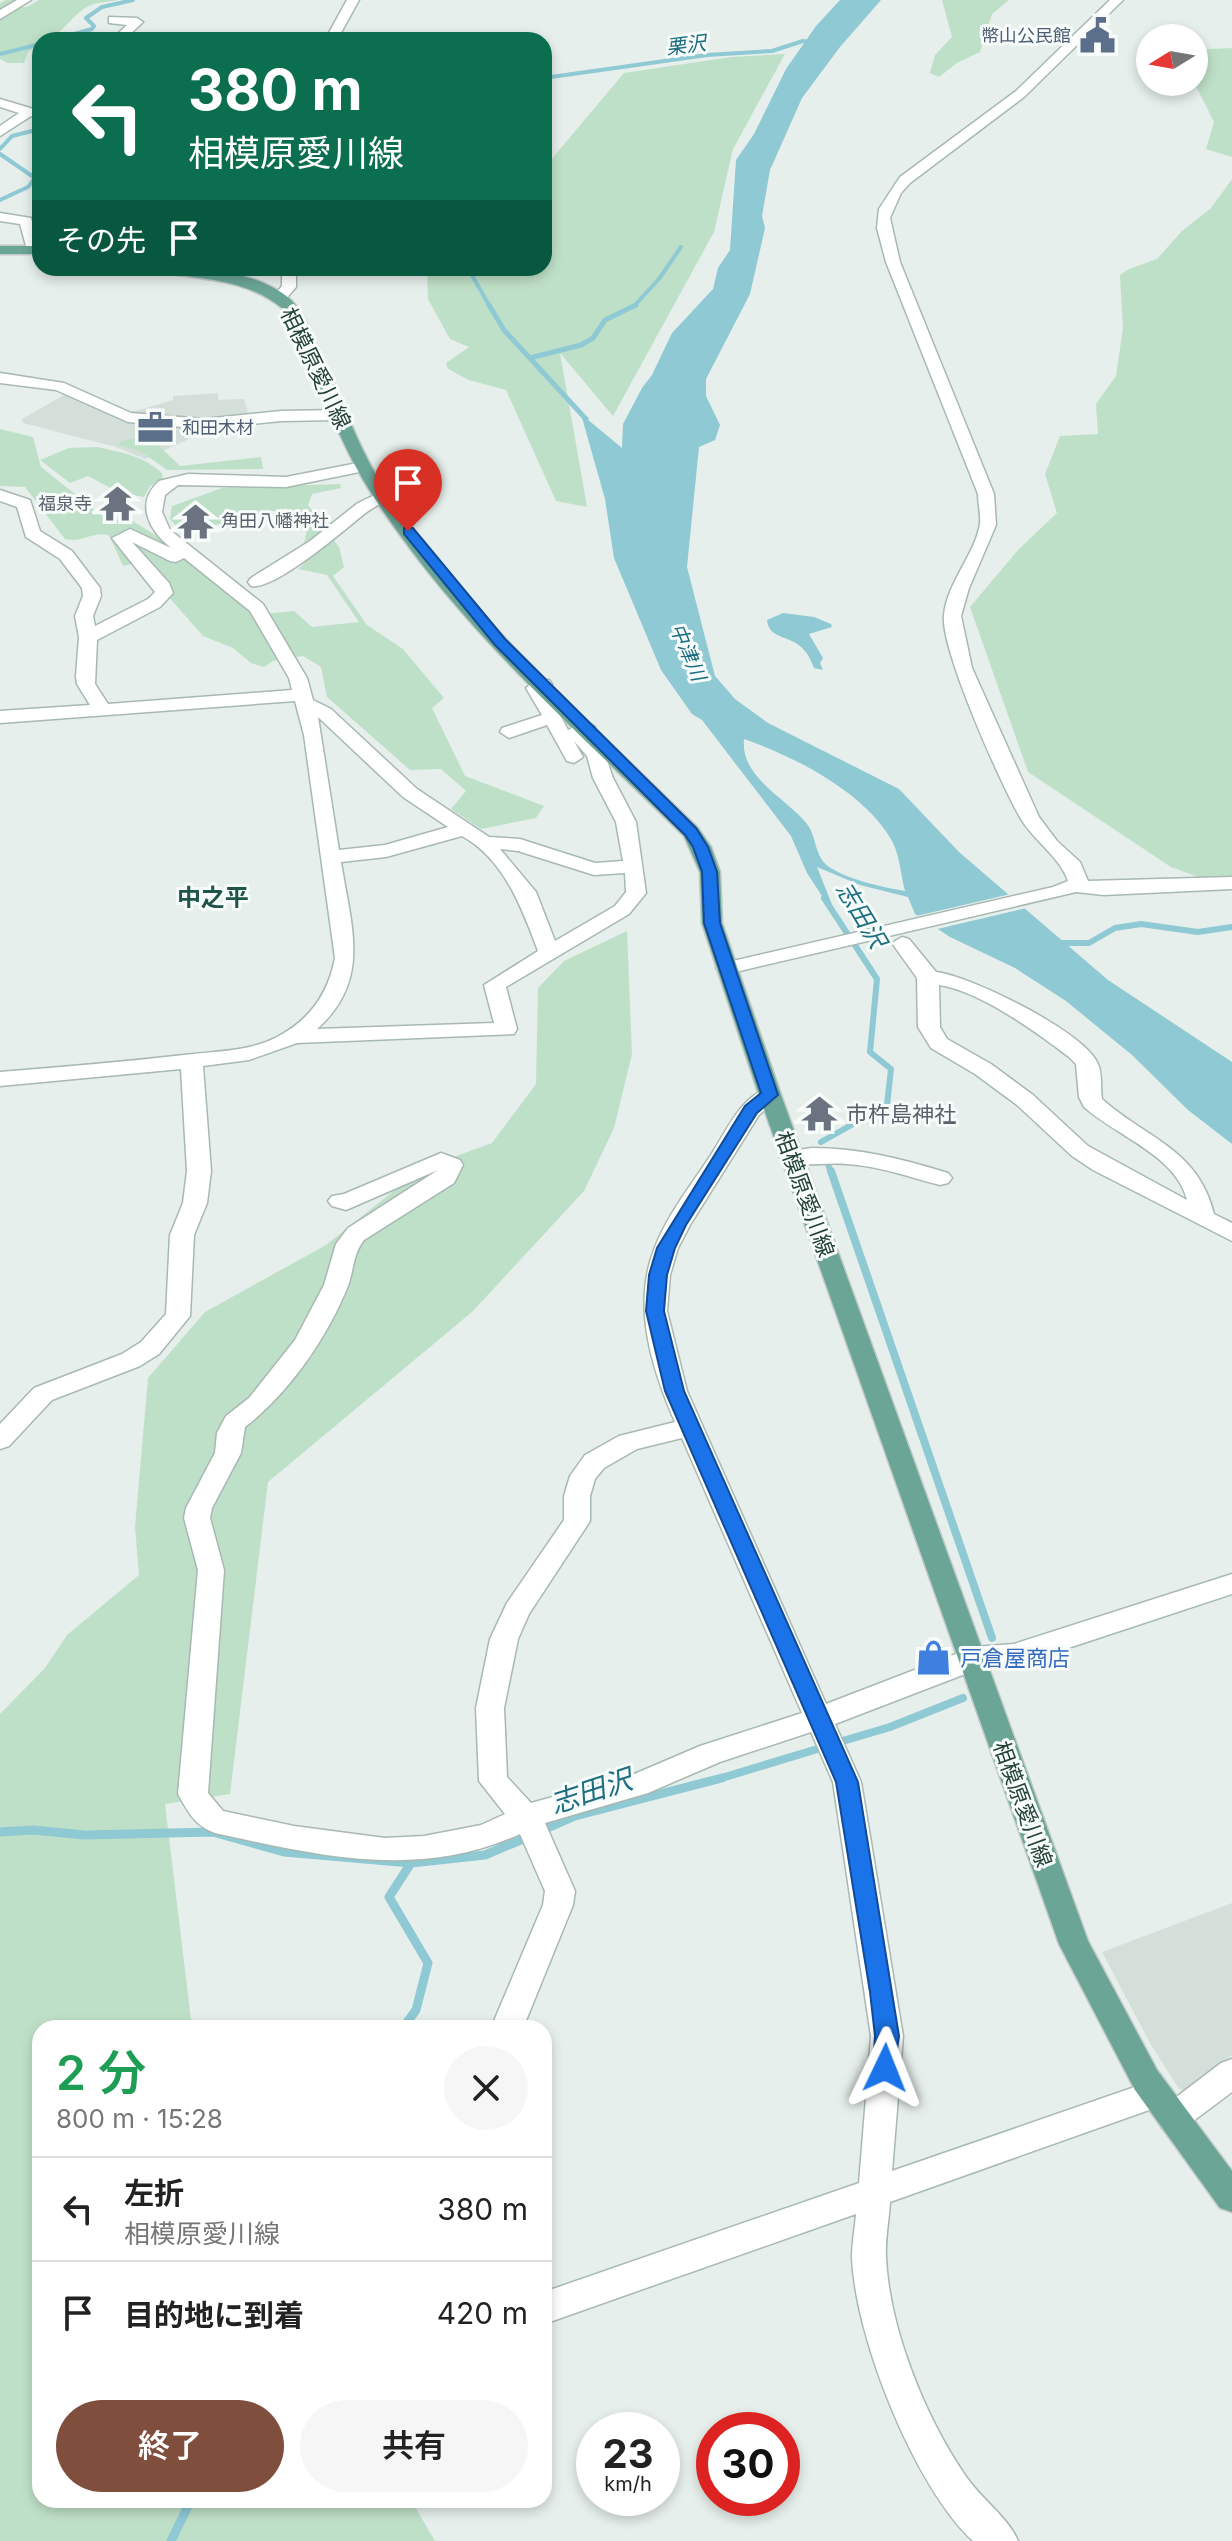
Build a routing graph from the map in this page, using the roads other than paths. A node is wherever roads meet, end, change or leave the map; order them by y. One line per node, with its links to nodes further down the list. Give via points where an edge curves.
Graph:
1 (25, 0): 4 (street)
2 (353, 0): 7 (street)
3 (1117, 0): 41 (street, via 1020,94 905,180 890,195 882,219 893,262 986,494 988,525 952,616 956,643 1030,818 1073,866 1078,881)
4 (0, 15)
5 (113, 20): 6 (street, via 137,22)
6 (126, 32)
7 (335, 32)
8 (32, 102): 9 (street)
9 (3, 104): 10 (street)
10 (32, 113)
11 (32, 115): 12 (street)
12 (0, 132)
13 (0, 217): 14 (street, via 26,221)
14 (32, 238)
15 (0, 250): 16 (main road)
16 (32, 250)
17 (206, 276): 19 (main road, 相模原愛川線, via 248,283)
18 (289, 276): 19 (street, via 289,287)
19 (280, 297): 21 (main road, 相模原愛川線, via 294,313)
20 (0, 378): 21 (street, via 59,386 118,415 156,420 204,424)
21 (339, 415): 22 (main road, 相模原愛川線)
22 (363, 467): 24 (main road, 相模原愛川線); 25 (street, via 298,483 191,479 164,484 156,496 154,519)
23 (0, 495): 27 (street, via 24,504 32,533 66,555 91,588 84,616)
24 (381, 497): 26 (street); 28 (main road, 相模原愛川線, via 461,599)
25 (195, 558): 27 (street, via 180,560 130,534 120,538 164,593); 29 (street, via 265,617)
26 (257, 582)
27 (88, 637): 30 (street, via 86,684)
28 (543, 684): 32 (street, via 535,688); 33 (main road, 相模原愛川線)
29 (306, 699): 30 (street); 36 (street, via 410,793); 38 (street)
30 (103, 710): 31 (street)
31 (0, 717)
32 (553, 717): 34 (street); 35 (street)
33 (586, 727): 39 (street, via 576,732 596,755 626,822); 46 (main road, 相模原愛川線, via 701,847 710,872 712,923)
34 (509, 732)
35 (574, 757)
36 (464, 829): 37 (street); 38 (street, via 386,851)
37 (483, 842): 39 (street, via 520,845 594,869); 45 (street, via 526,892)
38 (331, 857): 48 (street, via 345,958 343,980 329,1007)
39 (633, 866): 43 (street, via 637,883 632,901)
40 (1232, 883): 41 (street)
41 (1066, 889): 46 (street)
42 (597, 902): 43 (street)
43 (581, 933): 45 (street)
44 (902, 943): 47 (street)
45 (548, 951): 48 (street, via 495,985 506,1029 501,1031)
46 (727, 968): 51 (main road, 相模原愛川線)
47 (928, 978): 55 (street, via 929,1027 939,1043 1015,1092 1101,1165); 55 (street, via 970,987 1085,1060 1092,1102 1182,1170 1195,1188)
48 (291, 1037): 49 (street, via 240,1055)
49 (192, 1061): 50 (street); 58 (street, via 199,1171 195,1203 182,1235 178,1316 150,1348 131,1360 43,1394)
50 (0, 1079)
51 (770, 1095): 52 (main road, 相模原愛川線); 57 (street, via 751,1110 724,1148 666,1248 658,1275 655,1311 674,1391)
52 (791, 1157): 53 (street, via 849,1155); 60 (main road, 相模原愛川線)
53 (940, 1178)
54 (340, 1201): 62 (street, via 441,1160 452,1165 446,1178 347,1244 336,1285 305,1344 258,1404 235,1422 228,1453 199,1508 211,1570 193,1794 215,1821 385,1850)
55 (1203, 1216): 56 (street)
56 (1232, 1233)
57 (691, 1427): 61 (street); 62 (street, via 606,1451 585,1473 575,1502 577,1521 517,1610 504,1639 490,1708 493,1781)
58 (0, 1440)
59 (1232, 1584): 60 (street, via 1014,1655 984,1655)
60 (972, 1662): 61 (street); 65 (main road, 相模原愛川線, via 1074,1944)
61 (828, 1735): 62 (street, via 710,1754); 66 (street, via 847,1782 887,2036)
62 (532, 1829): 63 (street, via 560,1891)
63 (510, 2020)
64 (1227, 2084): 65 (street)
65 (1164, 2106): 66 (street); 67 (main road, 相模原愛川線)
66 (874, 2194): 68 (street); 69 (street, via 871,2288 884,2339 929,2447 969,2510)
67 (1232, 2197)
68 (552, 2305)
69 (1000, 2541)

